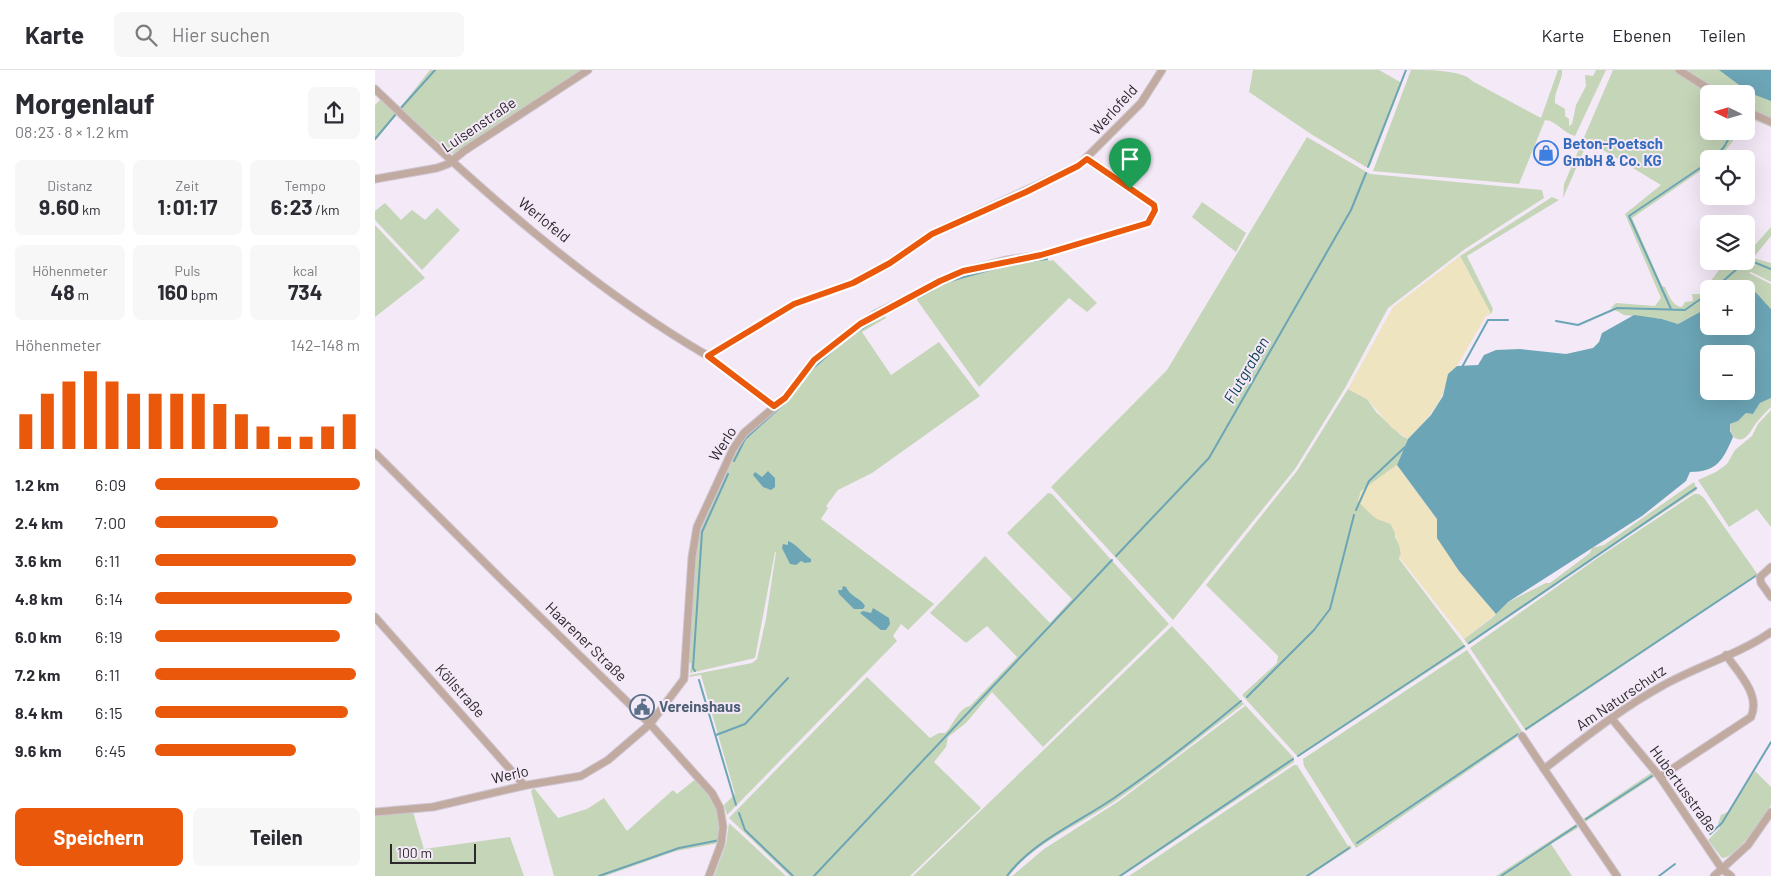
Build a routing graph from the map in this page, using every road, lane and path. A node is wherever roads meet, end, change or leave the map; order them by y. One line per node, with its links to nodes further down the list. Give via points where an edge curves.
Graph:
1 (588, 70): 9 (street, Luisenstraße)
2 (1163, 70): 8 (street, Werlofeld, via 1141,103)
3 (1679, 70): 4 (street)
4 (1703, 85)
5 (375, 89): 9 (street, Werlofeld)
6 (1755, 115): 7 (street)
7 (1771, 122)
8 (1087, 159): 11 (street, Werlofeld, via 1026,192 932,234 890,263 853,283 794,304); 12 (street, Werlo, via 1154,205 1155,210 1148,223 1041,255 963,271 940,281 860,324 814,360 785,398)
9 (451, 161): 10 (street, Luisenstraße, via 437,168); 11 (street, Werlofeld, via 626,303)
10 (375, 179)
11 (708, 356): 12 (street, Werlofeld)
12 (774, 406): 20 (street, Werlo, via 737,442 699,520 692,557 683,679)
13 (375, 453): 20 (street, Haarener Straße)
14 (1771, 567): 15 (street, via 1762,573 1760,580)
15 (1771, 597)
16 (375, 617): 24 (street, Köllstraße)
17 (1771, 632): 18 (street, Am Naturschutz)
18 (1726, 655): 19 (street, Am Naturschutz, via 1661,686); 23 (street, via 1753,697 1755,709 1751,717)
19 (1612, 718): 22 (street, Am Naturschutz); 23 (street, Hubertusstraße)
20 (651, 724): 24 (street, Werlo, via 589,773); 28 (street, Haarener Straße, via 706,785 720,808 722,835)
21 (1522, 736): 22 (street)
22 (1544, 769): 29 (street)
23 (1660, 777): 27 (street, Hubertusstraße)
24 (524, 785): 25 (street, Werlo, via 433,807)
25 (375, 812)
26 (1771, 812): 27 (street, via 1749,846)
27 (1722, 869): 30 (street); 31 (street, Hubertusstraße)
28 (709, 876)
29 (1617, 876)
30 (1714, 876)
31 (1731, 876)

